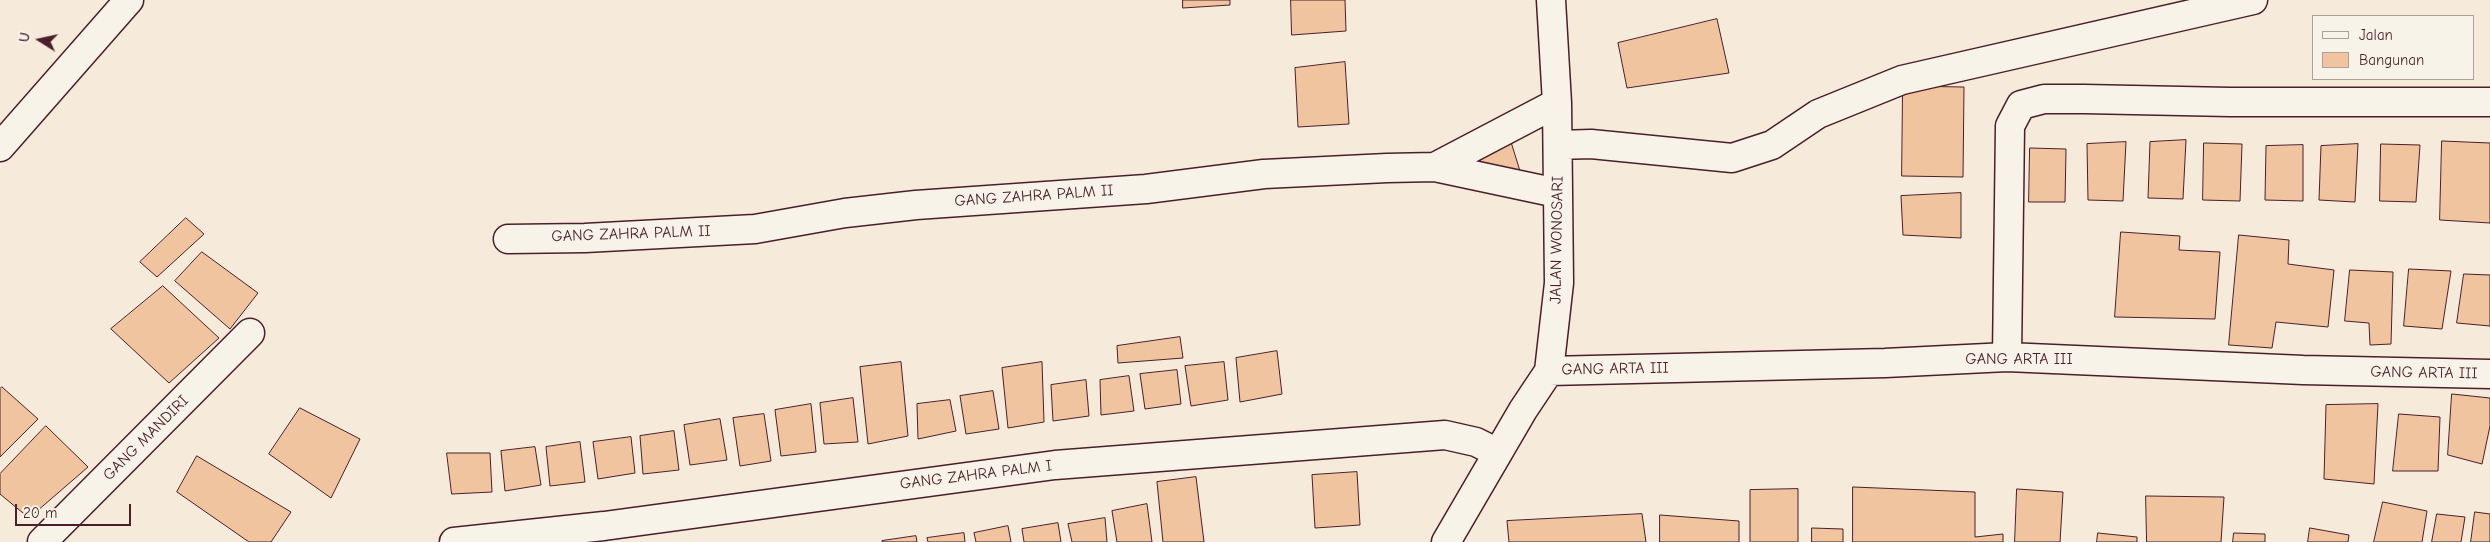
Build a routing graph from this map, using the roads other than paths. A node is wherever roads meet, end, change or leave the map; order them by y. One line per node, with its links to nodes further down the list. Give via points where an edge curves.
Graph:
1 (129, 0): 7 (street)
2 (2253, 0): 6 (street, via 1902,80 1818,114 1772,145 1732,158 1591,144)
3 (1558, 2): 5 (street, JALAN WONOSARI)
4 (2490, 102): 12 (street, via 2230,102 2084,98 2044,99 2021,105 2010,126)
5 (1557, 103): 6 (street, JALAN WONOSARI); 8 (street)
6 (1558, 145): 9 (street, JALAN WONOSARI)
7 (0, 146)
8 (1435, 167): 9 (street, GANG ZAHRA PALM II); 10 (street, GANG ZAHRA PALM II, via 1264,174 1146,189 916,205 845,213 755,229 585,238)
9 (1557, 193): 13 (street, JALAN WONOSARI, via 1559,283)
10 (508, 238)
11 (250, 333): 16 (street, GANG MANDIRI)
12 (2007, 356): 13 (street, GANG ARTA III, via 1885,363); 14 (street, GANG ARTA III, via 2304,370)
13 (1549, 371): 15 (street, JALAN WONOSARI)
14 (2490, 374)
15 (1498, 453): 17 (street, GANG ZAHRA PALM I, via 1476,442 1445,435 1055,465 604,526); 18 (street, JALAN WONOSARI)
16 (42, 542)
17 (454, 542)
18 (1446, 542)

